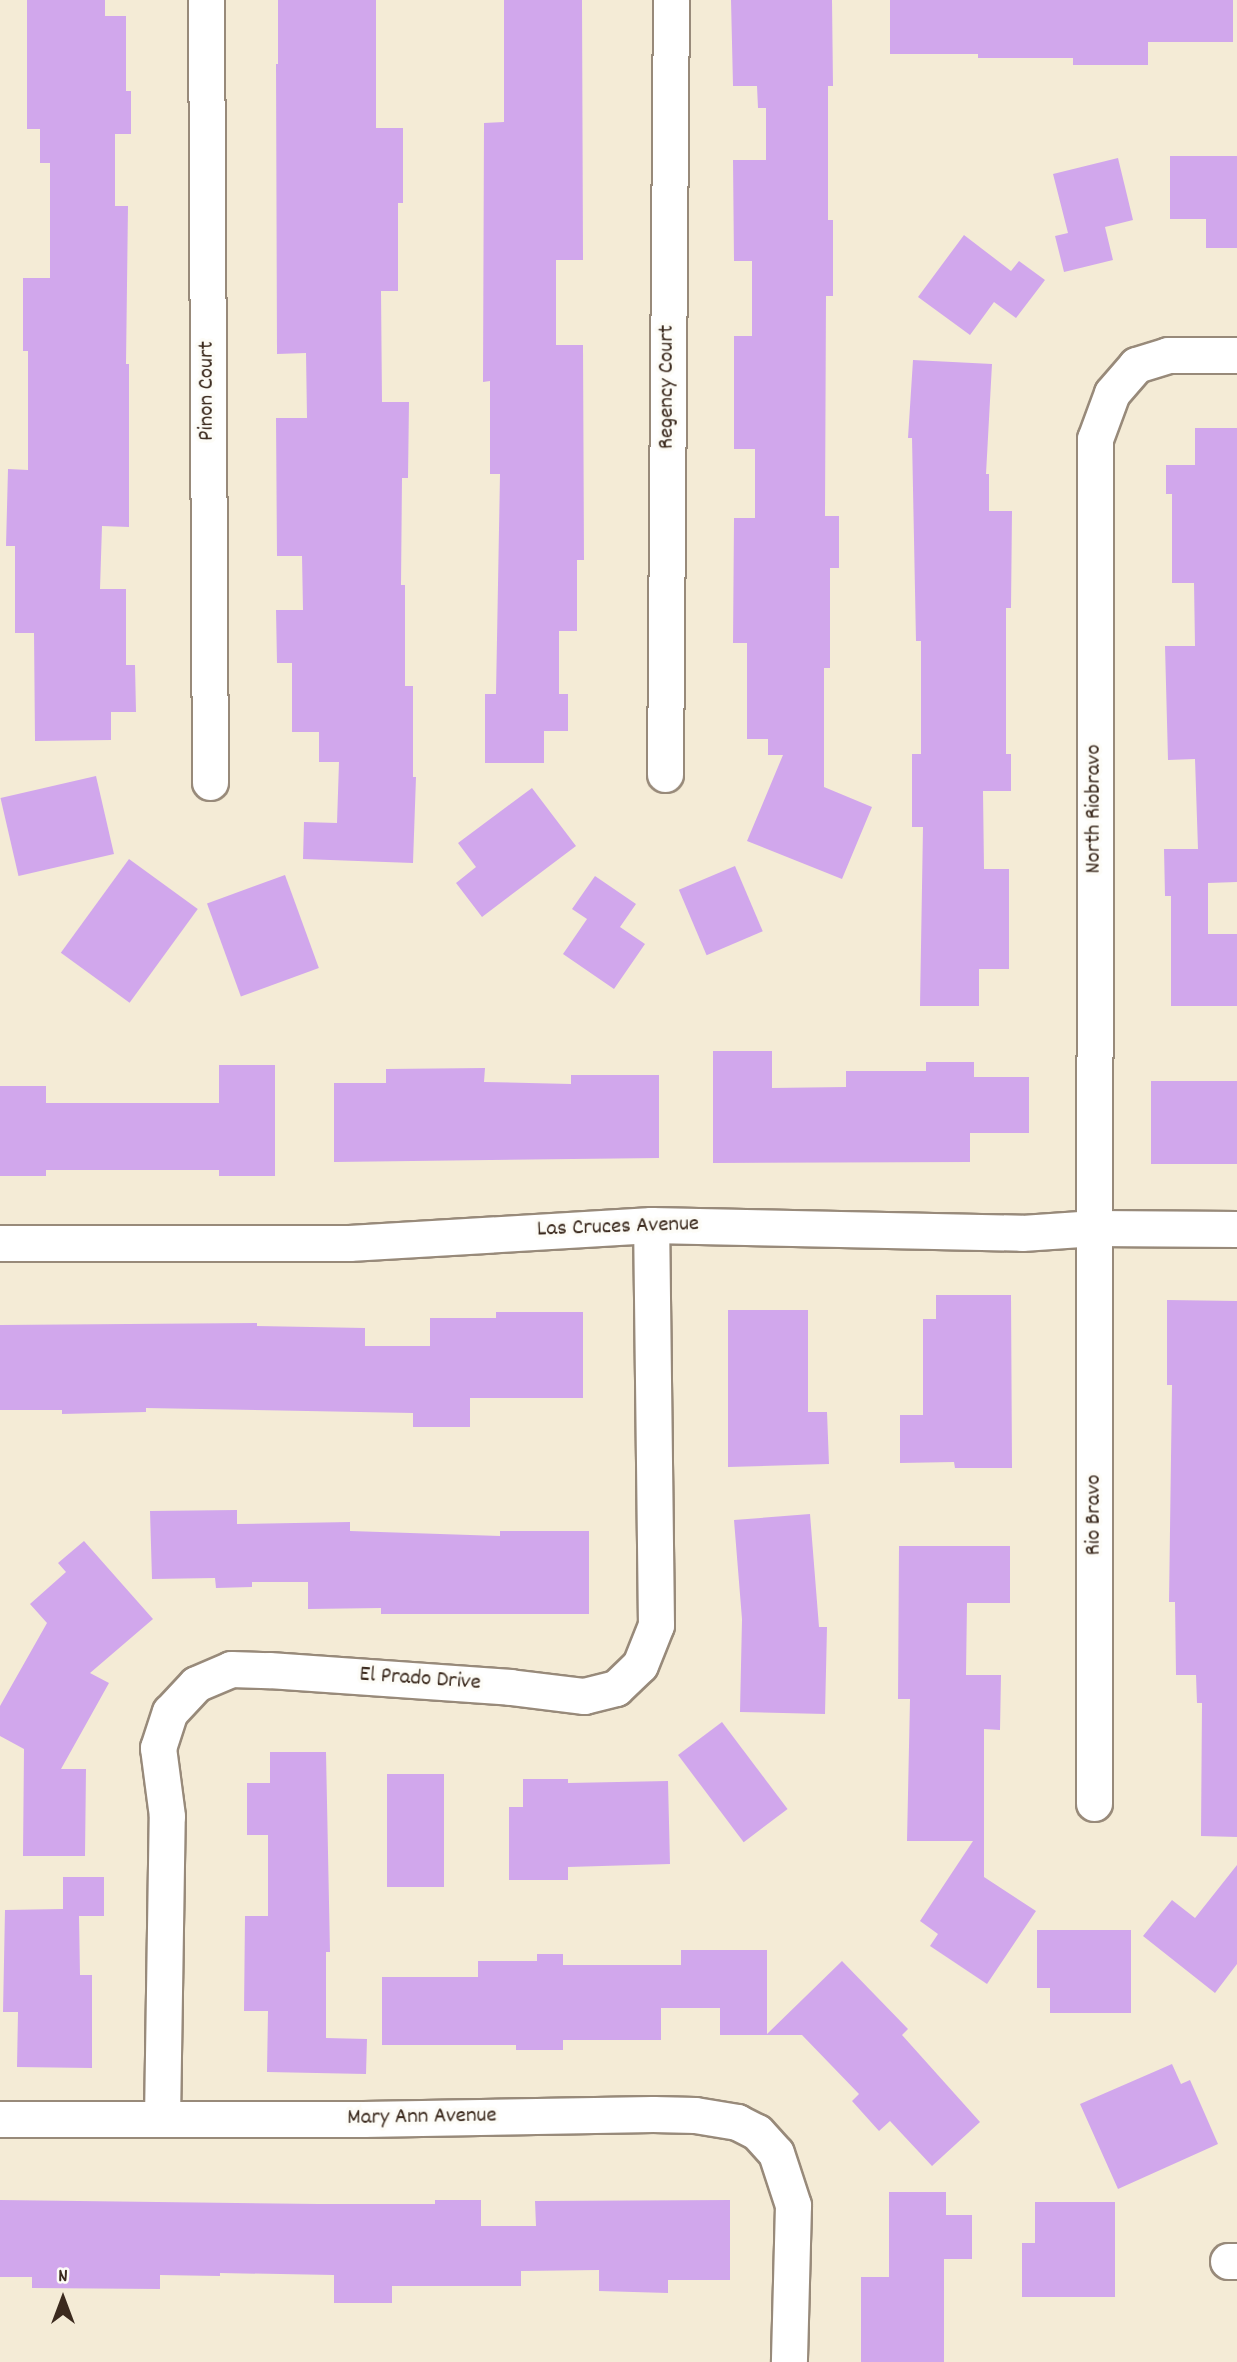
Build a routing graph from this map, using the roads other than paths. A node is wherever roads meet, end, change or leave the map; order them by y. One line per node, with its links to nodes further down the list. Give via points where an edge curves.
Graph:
1 (206, 0): 5 (street, Pinon Court)
2 (671, 0): 4 (street, Regency Court)
3 (1237, 355): 7 (street, North Riobravo, via 1168,355 1136,365 1112,393 1096,439)
4 (665, 774)
5 (209, 782)
6 (651, 1225): 7 (street, Las Cruces Avenue, via 1022,1233); 9 (street, Las Cruces Avenue, via 349,1243); 12 (street, El Prado Drive, via 656,1625 640,1665 616,1688 584,1696 269,1670 231,1669 196,1684 170,1712 158,1748 167,1816)
7 (1095, 1228): 8 (street, Las Cruces Avenue); 10 (street, Rio Bravo)
8 (1237, 1228)
9 (0, 1243)
10 (1094, 1803)
11 (0, 2119): 12 (street, Mary Ann Avenue)
12 (162, 2119): 13 (street, Mary Ann Avenue, via 695,2115 737,2122 757,2132 776,2153 793,2205)
13 (789, 2362)

